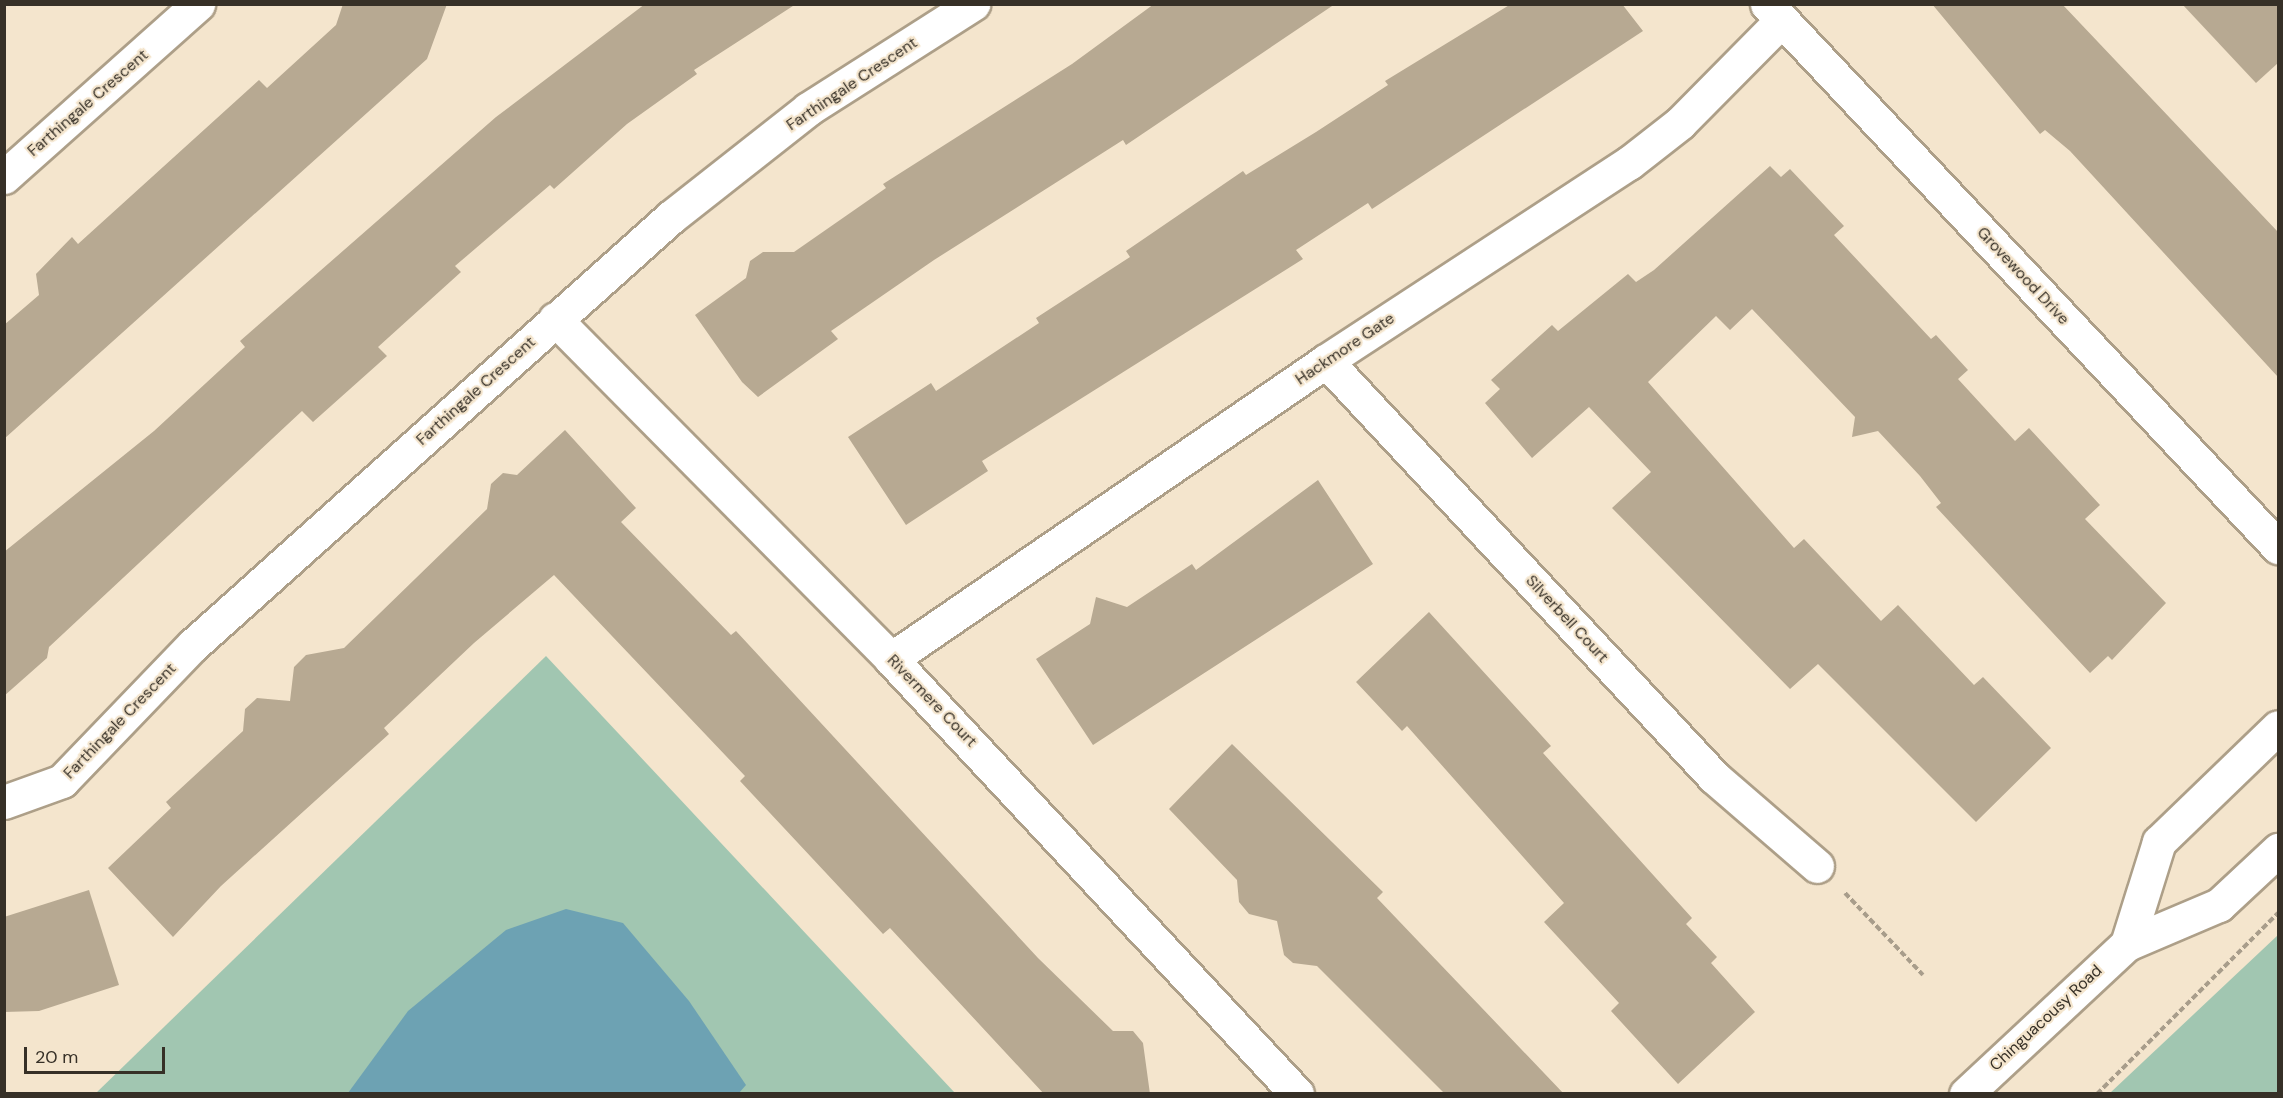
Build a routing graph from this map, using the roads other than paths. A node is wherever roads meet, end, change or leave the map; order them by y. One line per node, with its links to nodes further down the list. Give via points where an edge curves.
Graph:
1 (198, 4): 4 (street, Farthingale Crescent)
2 (973, 4): 5 (street, Farthingale Crescent, via 808,109 671,217)
3 (1774, 12): 6 (street, Hackmore Gate, via 1680,123 1629,163); 7 (street, Grovewood Drive)
4 (4, 177)
5 (555, 319): 8 (street, Rivermere Court); 10 (street, Farthingale Crescent, via 193,645 62,781)
6 (1326, 361): 8 (street, Hackmore Gate); 12 (street, Silverbell Court, via 1714,777)
7 (2278, 547)
8 (891, 659): 14 (street, Rivermere Court)
9 (2278, 727): 13 (street, Chinguacousy Road, via 2159,842)
10 (4, 802)
11 (2278, 850): 13 (street, Chinguacousy Road, via 2219,905)
12 (1817, 866)
13 (2127, 944): 15 (street, Chinguacousy Road)
14 (1297, 1094)
15 (1966, 1094)

